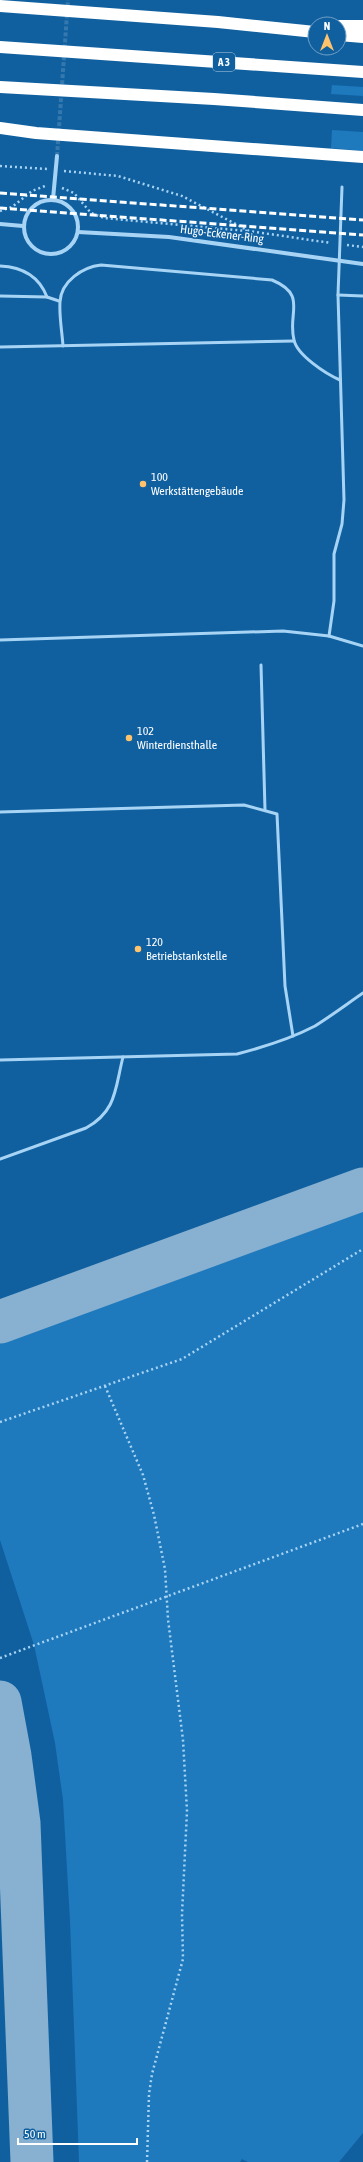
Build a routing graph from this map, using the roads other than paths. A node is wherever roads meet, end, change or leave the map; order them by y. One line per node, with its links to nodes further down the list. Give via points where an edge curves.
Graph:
1 (0, 6): 5 (highway)
2 (347, 26): 3 (highway)
3 (363, 26)
4 (307, 27): 5 (highway)
5 (282, 28): 6 (highway)
6 (307, 31)
7 (347, 36): 8 (highway)
8 (363, 37)
9 (0, 47): 10 (highway, A 3)
10 (363, 72)
11 (0, 87): 12 (highway)
12 (363, 110)
13 (0, 128): 14 (highway)
14 (36, 133): 15 (highway); 17 (highway)
15 (0, 135)
16 (57, 156): 19 (street)
17 (363, 157)
18 (342, 187): 25 (lane)
19 (53, 199): 21 (street, via 43,200 30,208); 22 (street, via 72,209 78,224)
20 (0, 224): 21 (street)
21 (23, 226): 22 (street, via 29,244 44,254 62,252 72,244)
22 (78, 232): 23 (street, Hugo-Eckener-Ring, via 169,237)
23 (363, 264)
24 (0, 266): 28 (lane, via 12,266 28,273 42,284)
25 (338, 295): 27 (lane); 33 (lane)
26 (0, 296): 28 (lane)
27 (363, 296)
28 (47, 297): 29 (lane)
29 (60, 301): 30 (lane, via 63,290 75,276 91,266 272,280 291,291); 31 (lane)
30 (294, 341): 31 (lane); 33 (lane, via 300,352 330,376)
31 (63, 346): 32 (lane)
32 (0, 347)
33 (340, 380): 34 (lane, via 344,507 334,554 334,600)
34 (329, 636): 35 (lane, via 283,631); 36 (lane)
35 (0, 640)
36 (363, 646)
37 (261, 665): 38 (lane)
38 (265, 810): 39 (lane, via 244,805); 41 (lane, via 277,814 285,986)
39 (0, 812)
40 (363, 993): 41 (lane, via 316,1025)
41 (293, 1036): 42 (lane, via 237,1054)
42 (123, 1057): 43 (lane); 44 (lane, via 112,1101 98,1121 86,1128)
43 (0, 1060)
44 (0, 1159)

